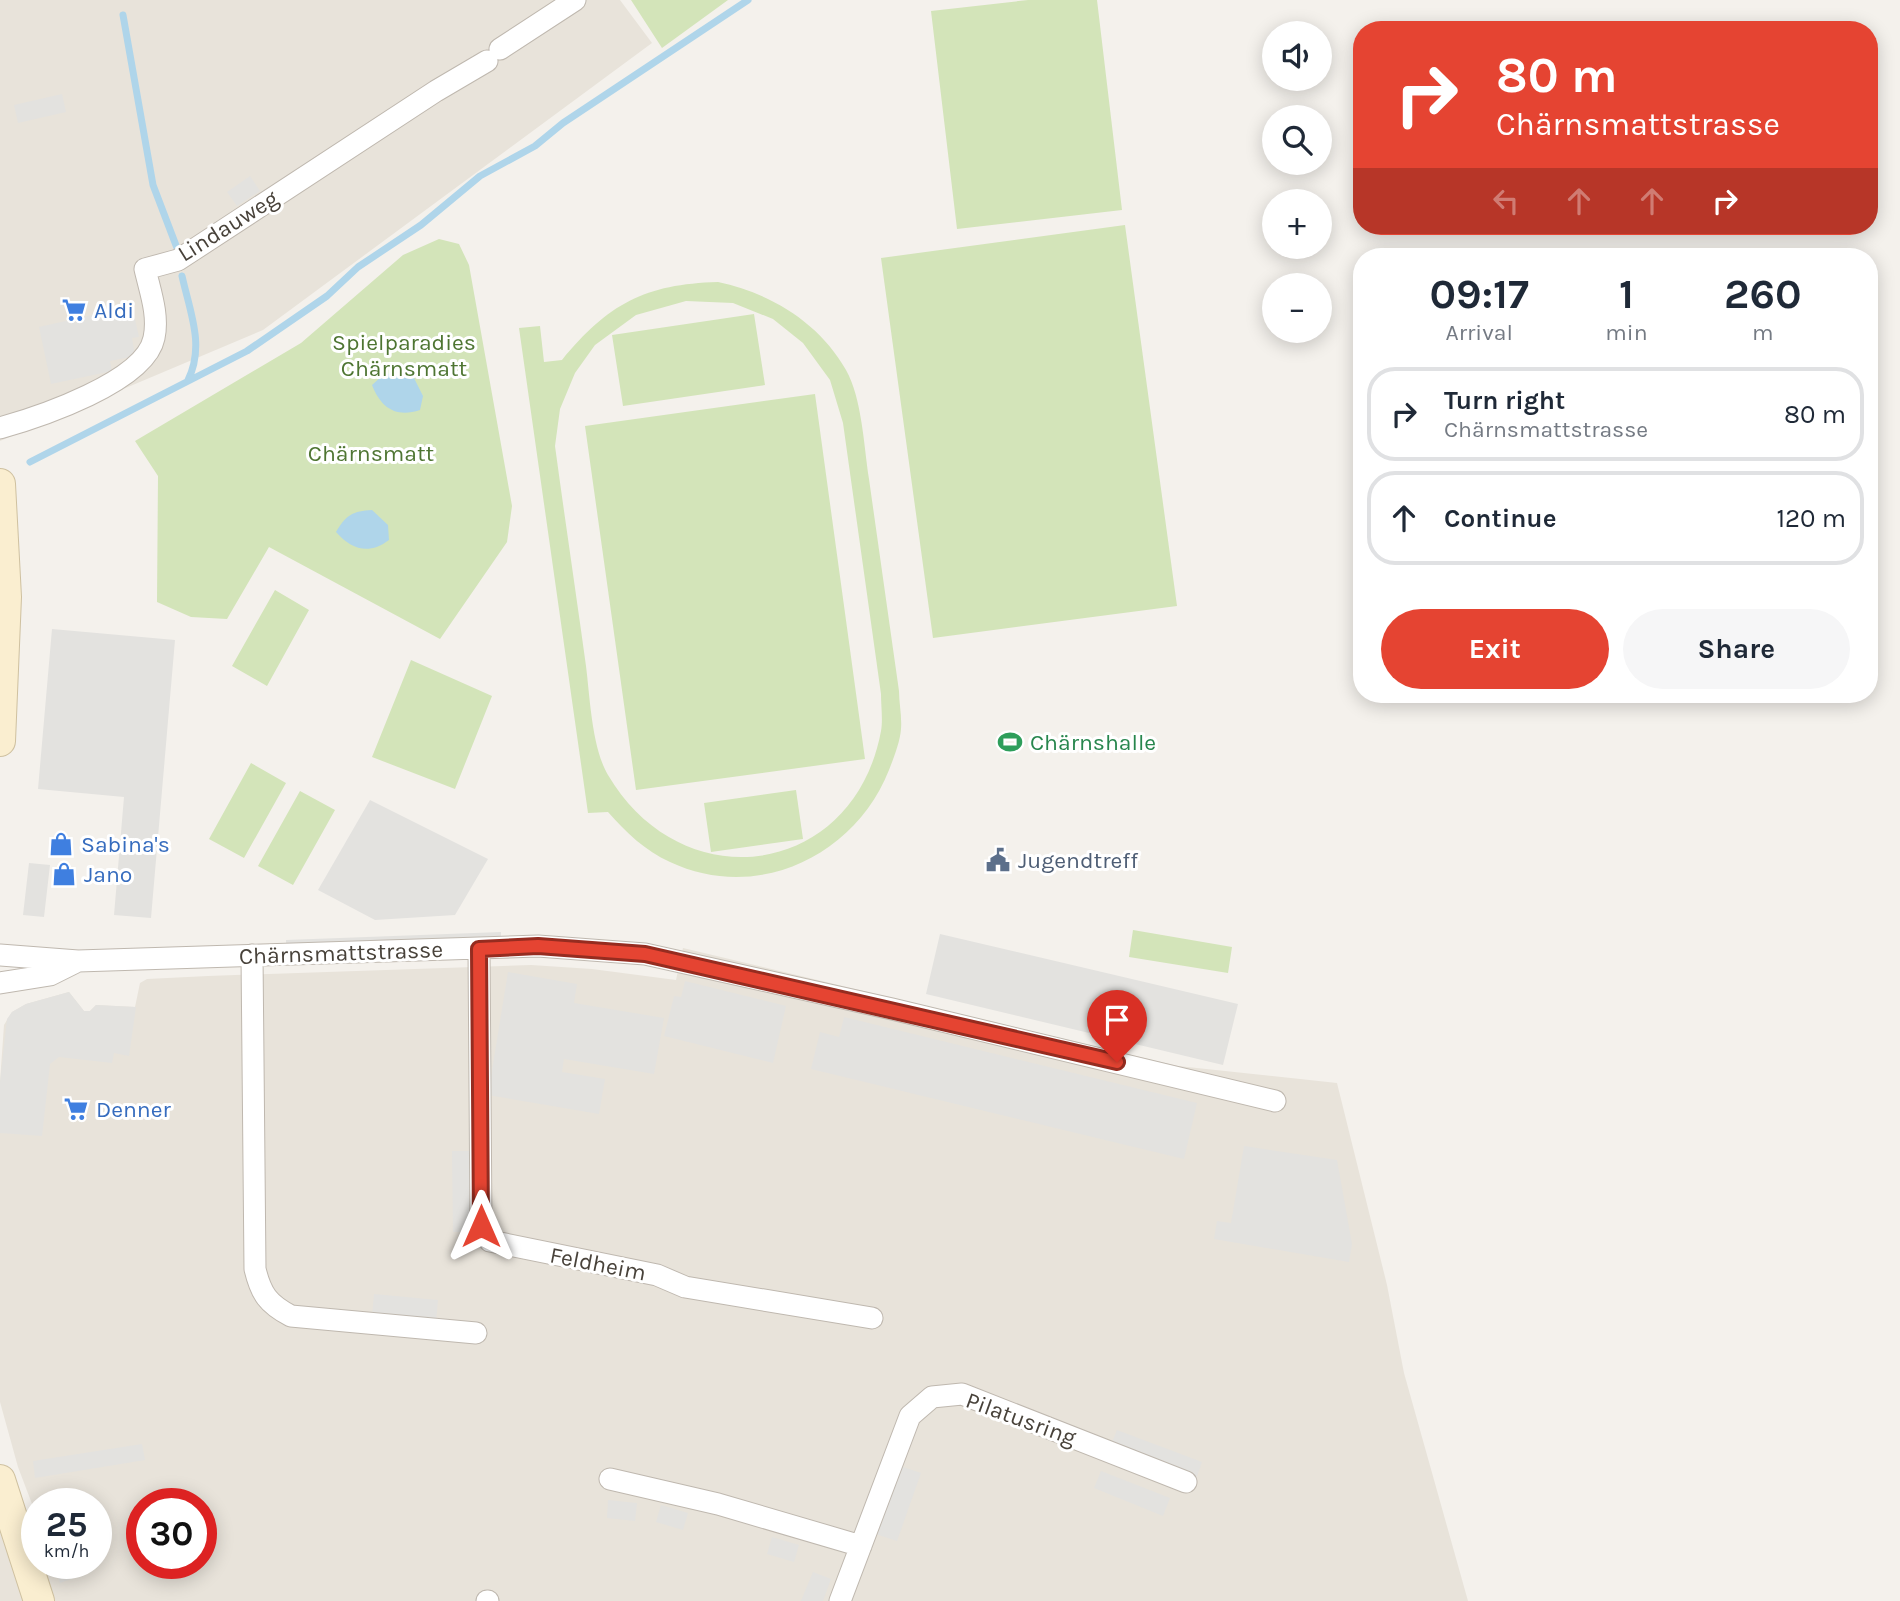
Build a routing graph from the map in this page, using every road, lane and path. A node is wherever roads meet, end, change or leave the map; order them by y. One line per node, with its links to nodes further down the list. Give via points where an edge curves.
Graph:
1 (575, 0): 2 (street, Lindauweg, via 178,260 145,269 156,321 151,348 141,362 71,402)
2 (0, 428)
3 (0, 484): 4 (main road, via 6,605)
4 (0, 741)
5 (479, 949): 7 (street, Chärnsmattstrasse); 10 (street, Chärnsmattstrasse, via 538,946 645,954); 11 (street, Feldheim, via 481,1226 490,1241 657,1275 685,1287)
6 (0, 955): 8 (street, Chärnsmattstrasse)
7 (252, 955): 8 (street, Chärnsmattstrasse); 12 (street, via 255,1269 263,1296 291,1316)
8 (78, 961): 9 (street, Chärnsmattstrasse, via 50,975)
9 (0, 983)
10 (1275, 1101)
11 (872, 1318)
12 (476, 1334)
13 (610, 1479): 16 (street, via 718,1504)
14 (1186, 1482): 16 (street, Pilatusring, via 962,1394 932,1397 910,1416)
15 (3, 1498): 17 (main road)
16 (861, 1546): 18 (street, Pilatusring)
17 (39, 1601)
18 (840, 1601)

